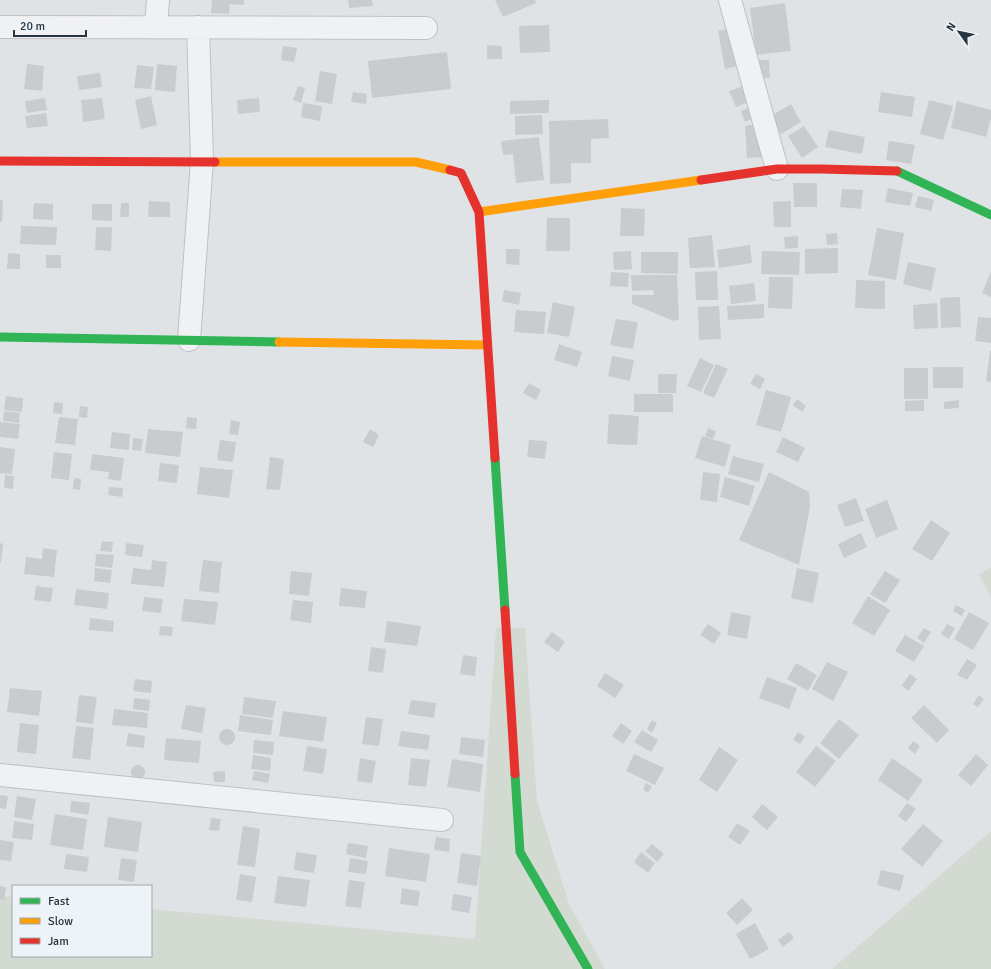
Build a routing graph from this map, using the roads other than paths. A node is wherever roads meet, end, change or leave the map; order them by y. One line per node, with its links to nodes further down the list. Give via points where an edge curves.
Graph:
1 (158, 0): 4 (street)
2 (730, 0): 9 (street)
3 (0, 27): 4 (street)
4 (156, 27): 5 (street)
5 (198, 27): 6 (street); 8 (street)
6 (426, 28)
7 (0, 161): 8 (street)
8 (202, 161): 10 (street, via 416,162 461,173); 13 (street)
9 (777, 169): 10 (street); 11 (street, via 898,171)
10 (478, 212): 14 (street)
11 (991, 215)
12 (0, 337): 13 (street)
13 (189, 340): 14 (street)
14 (487, 345): 17 (street, via 520,852)
15 (0, 775): 16 (street)
16 (442, 820)
17 (588, 969)

